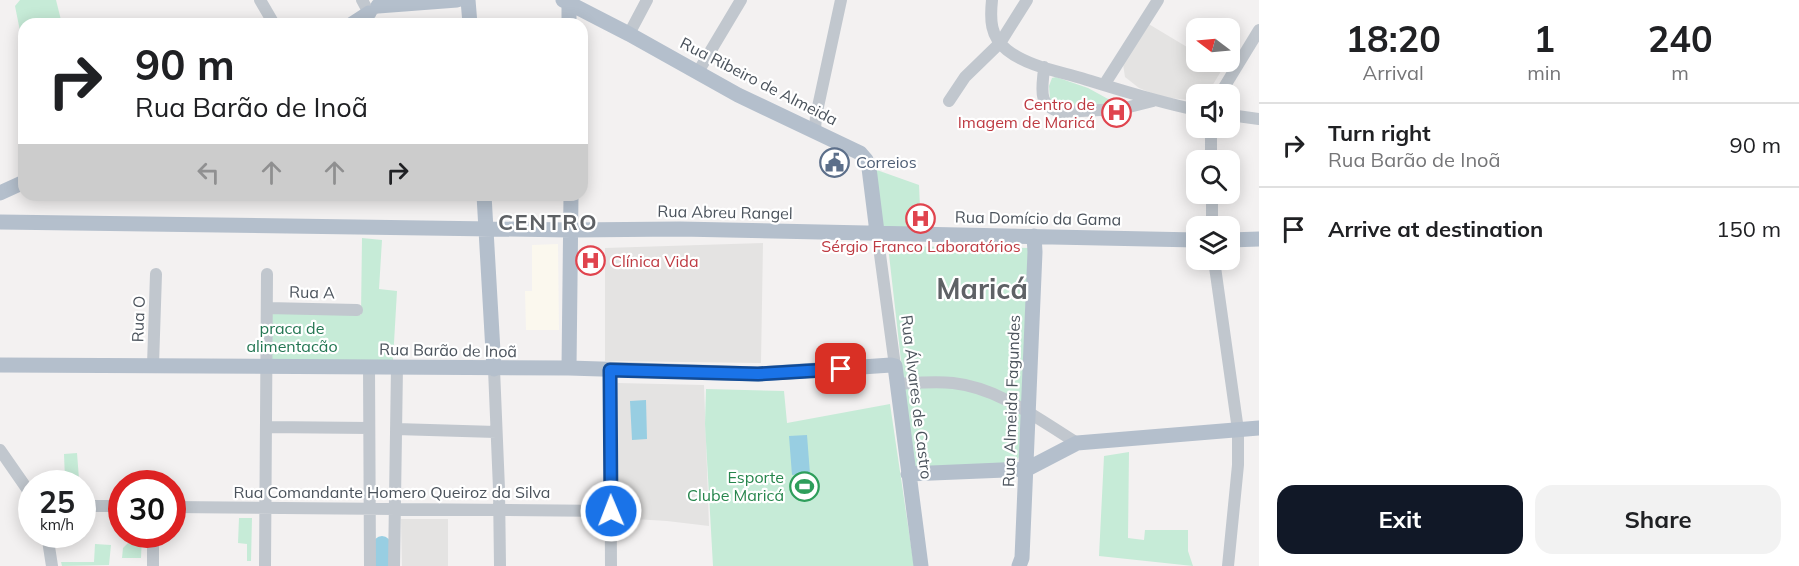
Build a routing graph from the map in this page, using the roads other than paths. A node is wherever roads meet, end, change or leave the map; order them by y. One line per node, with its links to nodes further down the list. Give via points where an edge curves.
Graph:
1 (260, 0): 12 (street)
2 (457, 0): 11 (main road)
3 (468, 0): 14 (main road)
4 (647, 0): 17 (street)
5 (741, 0): 20 (street)
6 (840, 0): 28 (street)
7 (992, 0): 18 (street, via 992,29)
8 (1027, 0): 18 (street)
9 (1158, 0): 22 (street)
10 (566, 2): 15 (main road); 17 (main road, Rua Ribeiro de Almeida)
11 (373, 5): 13 (main road)
12 (270, 18)
13 (359, 18)
14 (470, 18)
15 (568, 18)
16 (1259, 30): 21 (street)
17 (629, 33): 20 (main road, Rua Ribeiro de Almeida)
18 (1000, 43): 19 (street, via 1018,57); 23 (street, via 965,77)
19 (1044, 67): 22 (street); 24 (street, via 1043,100 1053,110 1120,109)
20 (698, 72): 28 (main road, Rua Ribeiro de Almeida)
21 (1226, 84)
22 (1104, 85): 24 (street)
23 (949, 101)
24 (1155, 101): 25 (street)
25 (1186, 108)
26 (1240, 116): 27 (street)
27 (1259, 119)
28 (815, 130): 36 (main road, Rua Ribeiro de Almeida, via 855,150 866,160)
29 (18, 185): 30 (main road)
30 (0, 193)
31 (484, 201): 34 (main road)
32 (571, 201): 35 (main road)
33 (0, 222): 34 (main road, Rua Abreu Rangel)
34 (486, 228): 35 (main road, Rua Abreu Rangel); 53 (main road)
35 (571, 230): 36 (main road, Rua Abreu Rangel); 52 (main road)
36 (877, 232): 37 (main road, Rua Domício da Gama); 48 (street, Rua Álvares de Castro)
37 (1034, 236): 39 (main road, Rua Domício da Gama); 56 (main road, Rua Almeida Fagundes)
38 (1259, 239): 40 (main road)
39 (1186, 240)
40 (1240, 240)
41 (1215, 270): 61 (street)
42 (156, 274): 47 (street, Rua O)
43 (267, 274): 44 (street)
44 (267, 308): 45 (street, Rua A); 49 (street)
45 (357, 310)
46 (0, 365): 47 (main road, Rua Barão de Inoã)
47 (153, 365): 49 (main road, Rua Barão de Inoã)
48 (895, 366): 54 (main road, Rua Barão de Inoã, via 758,374); 55 (main road, Rua Álvares de Castro)
49 (266, 367): 50 (main road, Rua Barão de Inoã); 57 (street)
50 (369, 367): 51 (main road, Rua Barão de Inoã); 58 (street)
51 (396, 367): 53 (main road, Rua Barão de Inoã); 60 (street)
52 (569, 368): 53 (main road, Rua Barão de Inoã); 54 (main road, Rua Barão de Inoã)
53 (494, 369): 62 (street)
54 (610, 370): 73 (street)
55 (897, 384): 56 (street, via 940,382 970,386); 66 (main road, Rua Álvares de Castro)
56 (1029, 412): 63 (street); 65 (main road, Rua Almeida Fagundes)
57 (266, 427): 58 (street); 69 (street)
58 (369, 428): 71 (street)
59 (1259, 428): 61 (main road)
60 (396, 429): 62 (street); 72 (street)
61 (1238, 430): 63 (main road); 85 (street)
62 (496, 432): 70 (street)
63 (1077, 443): 65 (main road)
64 (0, 450): 67 (street)
65 (1027, 469): 66 (main road); 84 (main road, Rua Almeida Fagundes)
66 (908, 474): 83 (main road, Rua Álvares de Castro)
67 (18, 475)
68 (186, 507): 69 (street, Rua Comandante Homero Queiroz da Silva)
69 (266, 507): 71 (street, Rua Comandante Homero Queiroz da Silva); 78 (street)
70 (500, 508): 72 (street, Rua Comandante Homero Queiroz da Silva); 73 (street, Rua Comandante Homero Queiroz da Silva); 81 (street)
71 (370, 509): 72 (street, Rua Comandante Homero Queiroz da Silva); 79 (street)
72 (394, 509): 80 (street)
73 (611, 511): 82 (street)
74 (49, 548): 76 (street)
75 (153, 548): 77 (street)
76 (52, 566)
77 (153, 566)
78 (265, 566)
79 (370, 566)
80 (394, 566)
81 (500, 566)
82 (611, 566)
83 (921, 566)
84 (1019, 566)
85 (1228, 566)

